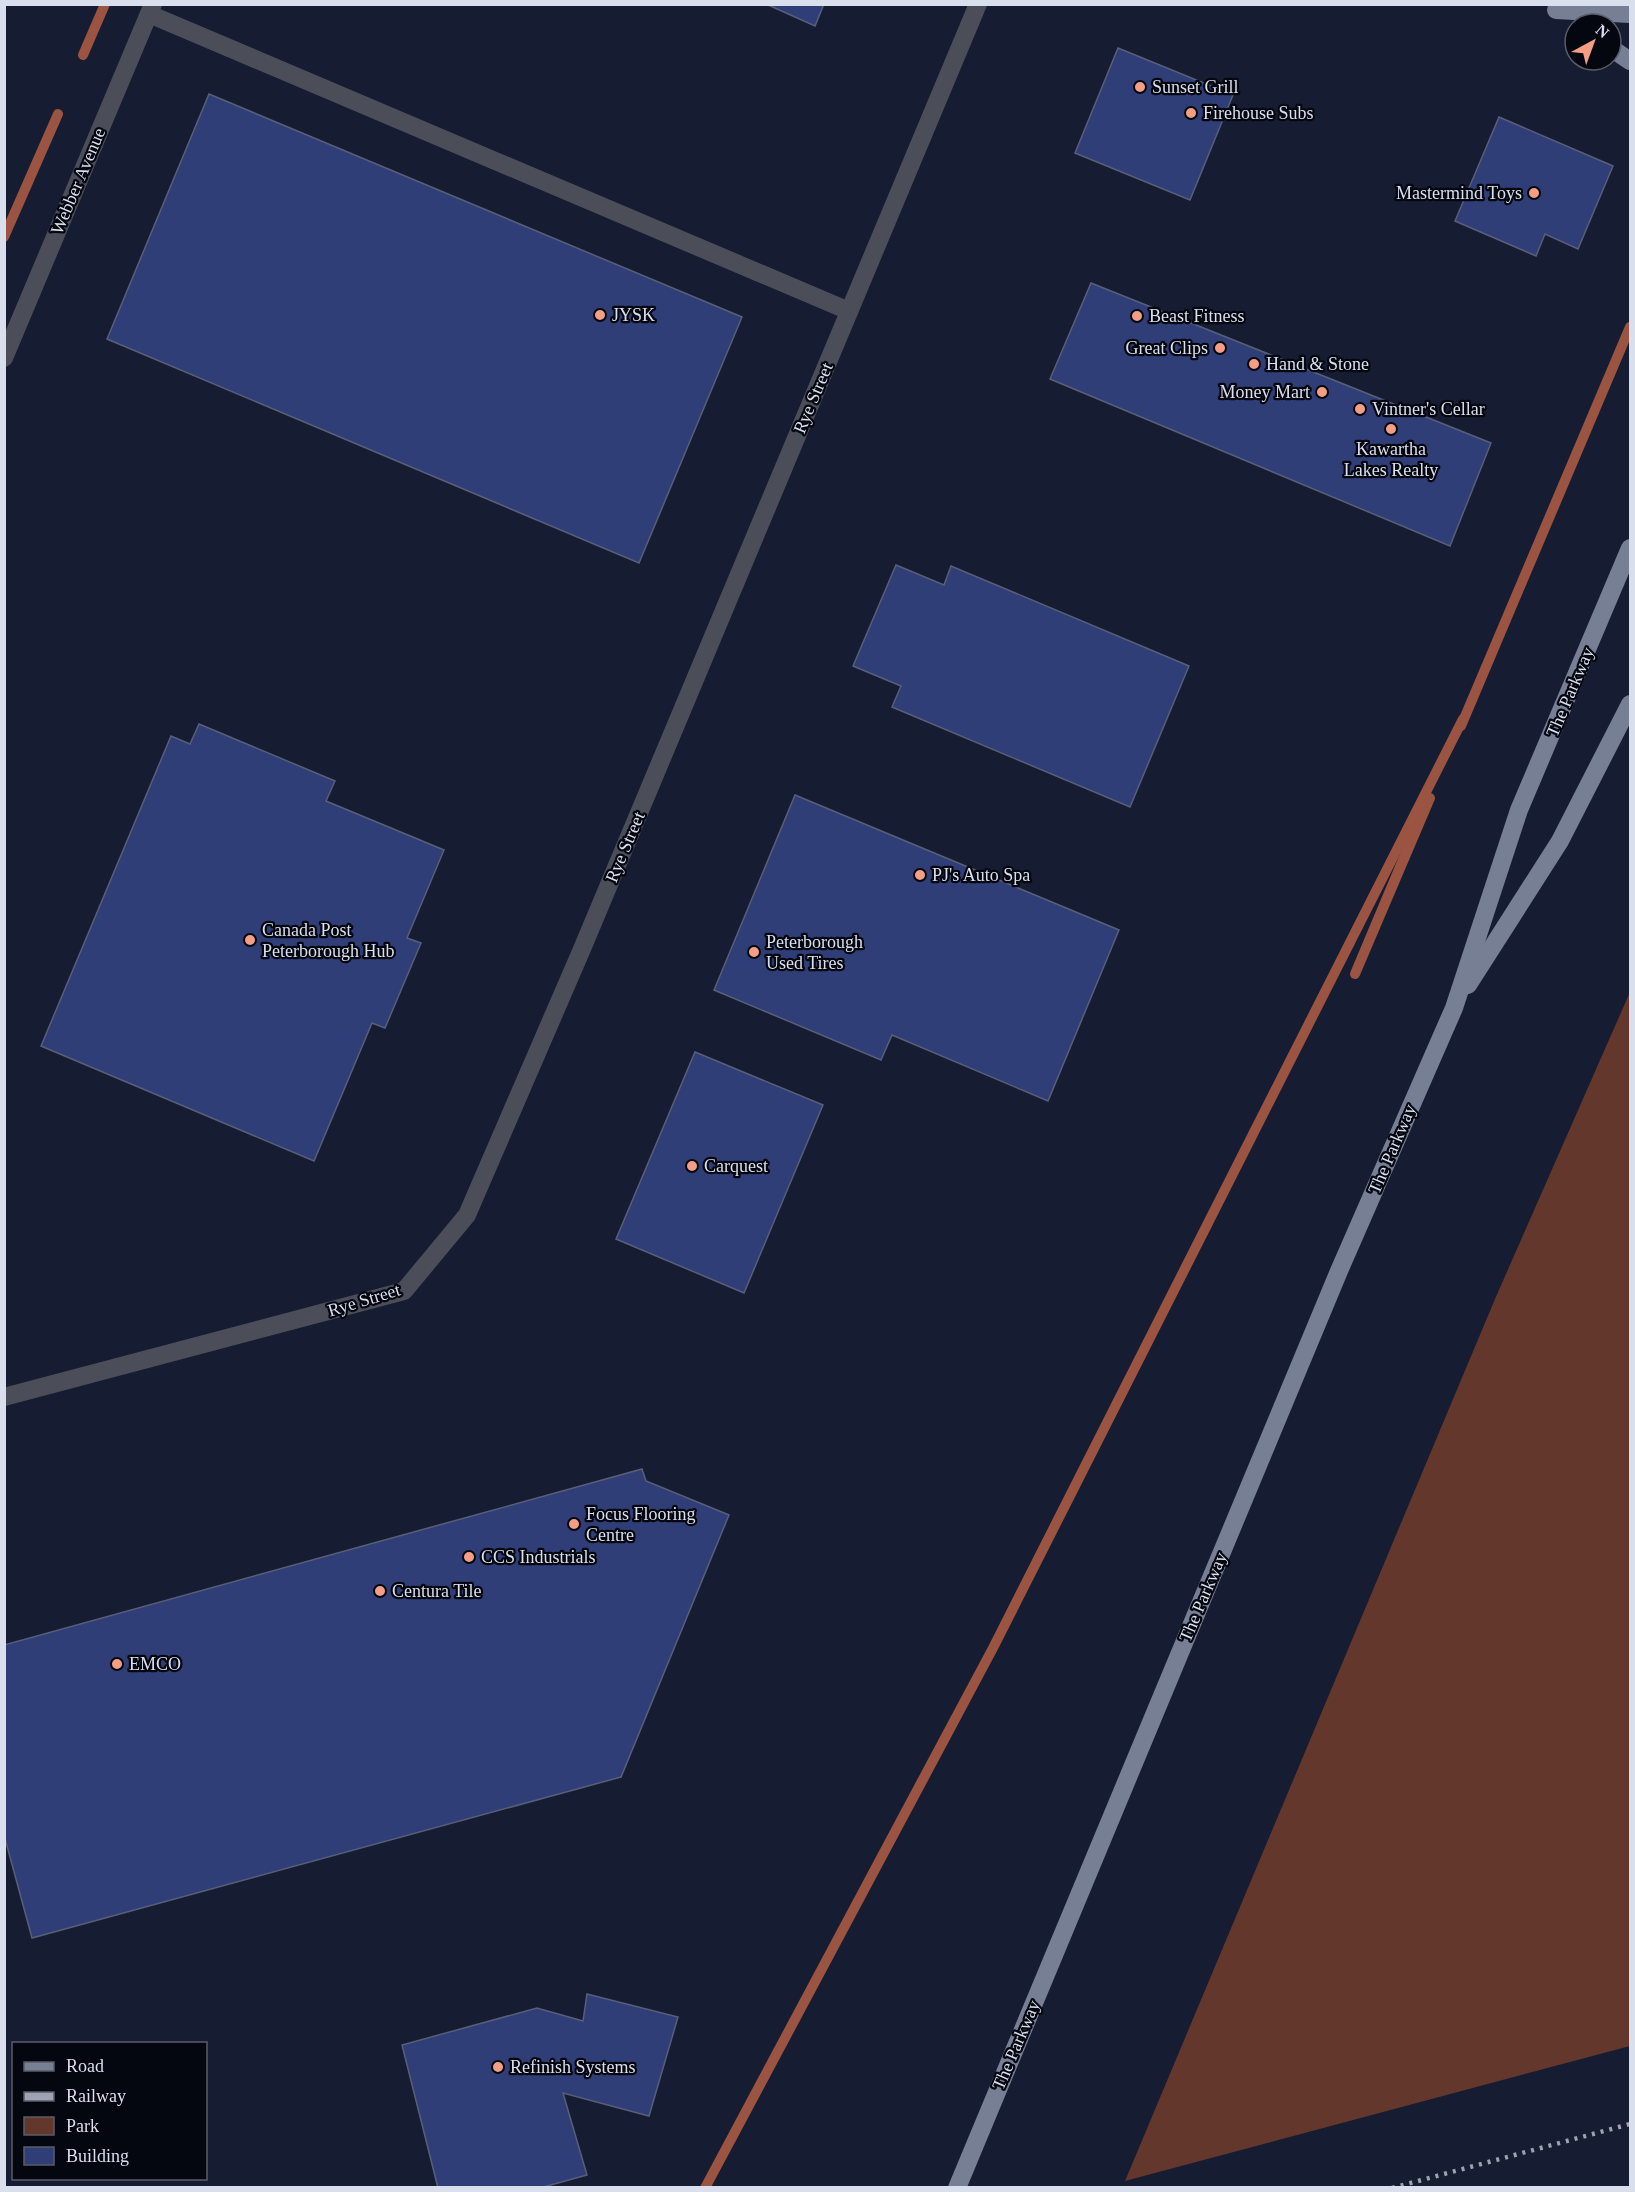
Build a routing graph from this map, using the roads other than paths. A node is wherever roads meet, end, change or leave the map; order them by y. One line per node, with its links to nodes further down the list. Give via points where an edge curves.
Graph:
1 (978, 4): 6 (street, Rye Street)
2 (1549, 7): 4 (main road); 5 (main road)
3 (151, 9): 6 (street); 7 (street, Webber Avenue)
4 (1630, 14)
5 (1563, 16)
6 (849, 311): 11 (street, Rye Street, via 468,1215 404,1292)
7 (4, 358)
8 (1630, 548): 10 (main road, The Parkway, via 1519,810)
9 (1630, 704): 10 (main road, The Parkway, via 1560,841)
10 (1454, 1008): 12 (main road, The Parkway, via 1339,1271)
11 (4, 1397)
12 (957, 2187)

